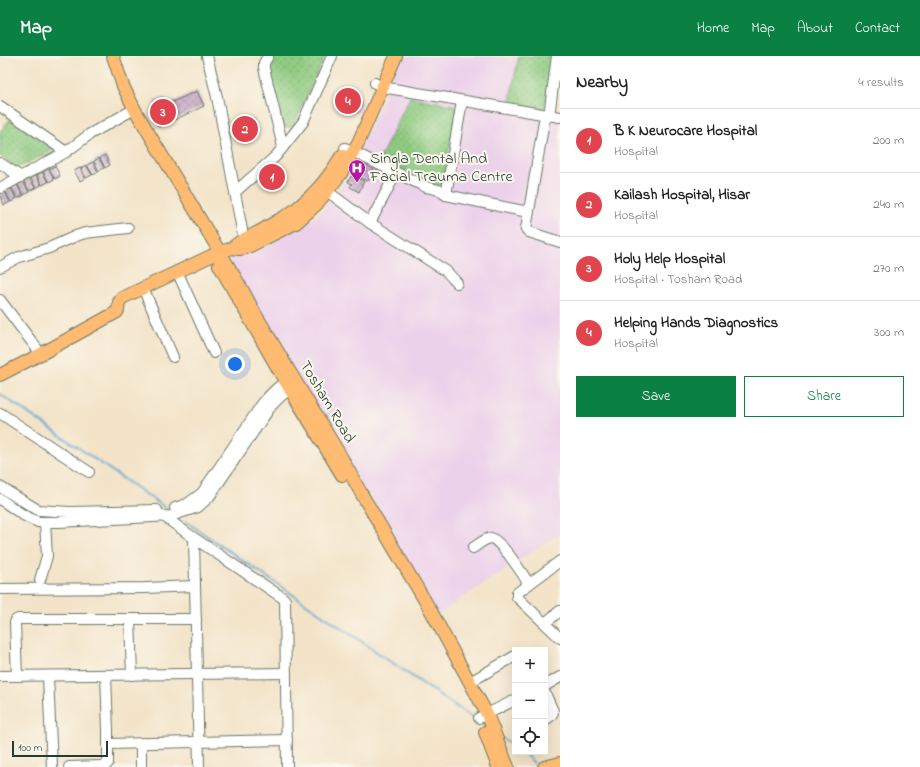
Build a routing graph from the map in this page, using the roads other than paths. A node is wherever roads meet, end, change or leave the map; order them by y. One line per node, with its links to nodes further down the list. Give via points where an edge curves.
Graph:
1 (105, 56): 12 (main road, Tosham Road, via 111,76)
2 (113, 56): 31 (main road, Tosham Road, via 123,86 135,110)
3 (207, 56): 22 (street)
4 (268, 56): 15 (street, via 264,68)
5 (332, 56): 15 (street, via 303,122)
6 (387, 56): 9 (main road)
7 (396, 56): 9 (main road)
8 (557, 56): 13 (street)
9 (378, 85): 10 (street); 16 (main road)
10 (462, 101): 13 (street); 24 (street)
11 (0, 106): 17 (street)
12 (129, 112): 17 (street, via 90,134); 31 (main road, Tosham Road)
13 (547, 115): 14 (street); 25 (street)
14 (560, 118)
15 (283, 147): 22 (street)
16 (349, 150): 19 (street); 23 (main road, via 340,175); 28 (main road, via 320,188)
17 (66, 152): 20 (street)
18 (0, 163): 20 (street)
19 (396, 173): 24 (street); 26 (street)
20 (21, 177): 21 (street)
21 (0, 188)
22 (235, 192): 30 (street)
23 (327, 192): 26 (street); 28 (main road, via 296,223)
24 (446, 195): 25 (street)
25 (528, 212): 29 (street, via 526,230)
26 (370, 222): 34 (street, via 446,271)
27 (128, 228): 32 (street, via 85,233 19,257)
28 (271, 230): 30 (main road)
29 (560, 242)
30 (245, 243): 31 (main road, via 239,249 232,248)
31 (216, 254): 33 (main road); 41 (main road, Tosham Road)
32 (0, 267)
33 (177, 271): 35 (main road); 37 (street)
34 (457, 283)
35 (143, 288): 38 (main road, via 120,299 117,312); 39 (street)
36 (0, 300): 38 (street)
37 (214, 353)
38 (41, 354): 40 (main road)
39 (173, 357)
40 (0, 375)
41 (291, 383): 46 (street, via 280,385 270,394 202,493 187,504 169,510); 47 (street, via 271,406 209,497 198,507); 70 (main road, Tosham Road, via 339,453); 74 (main road, Tosham Road)
42 (0, 413): 43 (street)
43 (89, 472)
44 (0, 487): 46 (street, via 38,510)
45 (0, 499): 48 (street, via 23,515 38,522)
46 (156, 510): 47 (street)
47 (165, 516): 48 (street); 49 (street)
48 (45, 522): 52 (street, via 47,556)
49 (194, 538): 54 (street); 62 (street, via 285,600)
50 (473, 548): 53 (street, via 489,538 493,539 510,556)
51 (560, 561): 53 (street)
52 (40, 580)
53 (529, 584): 59 (street, via 517,593 517,596)
54 (195, 586): 55 (street); 58 (street)
55 (0, 589)
56 (560, 611): 59 (street)
57 (130, 619): 58 (street); 65 (street); 67 (street, via 16,620)
58 (196, 619): 63 (street)
59 (544, 623): 60 (street)
60 (558, 633)
61 (512, 658): 70 (street)
62 (286, 673): 63 (street); 76 (street)
63 (197, 674): 65 (street); 77 (street)
64 (106, 675): 65 (street); 68 (street); 79 (street)
65 (132, 675)
66 (0, 676): 67 (street)
67 (17, 676): 68 (street)
68 (48, 676): 82 (street)
69 (560, 676): 71 (street)
70 (470, 682): 74 (main road, Tosham Road)
71 (548, 684)
72 (548, 700): 75 (street, via 553,711 552,716)
73 (512, 702): 74 (street)
74 (483, 716): 87 (main road, Tosham Road); 88 (main road, Tosham Road)
75 (548, 718)
76 (287, 740): 77 (street); 86 (street)
77 (198, 742): 78 (street); 85 (street)
78 (141, 743): 79 (street); 84 (street)
79 (108, 744): 81 (street)
80 (560, 763): 89 (main road)
81 (107, 766): 83 (street)
82 (52, 767)
83 (69, 767)
84 (141, 767)
85 (199, 767)
86 (287, 767)
87 (498, 767)
88 (508, 767)
89 (544, 767)

